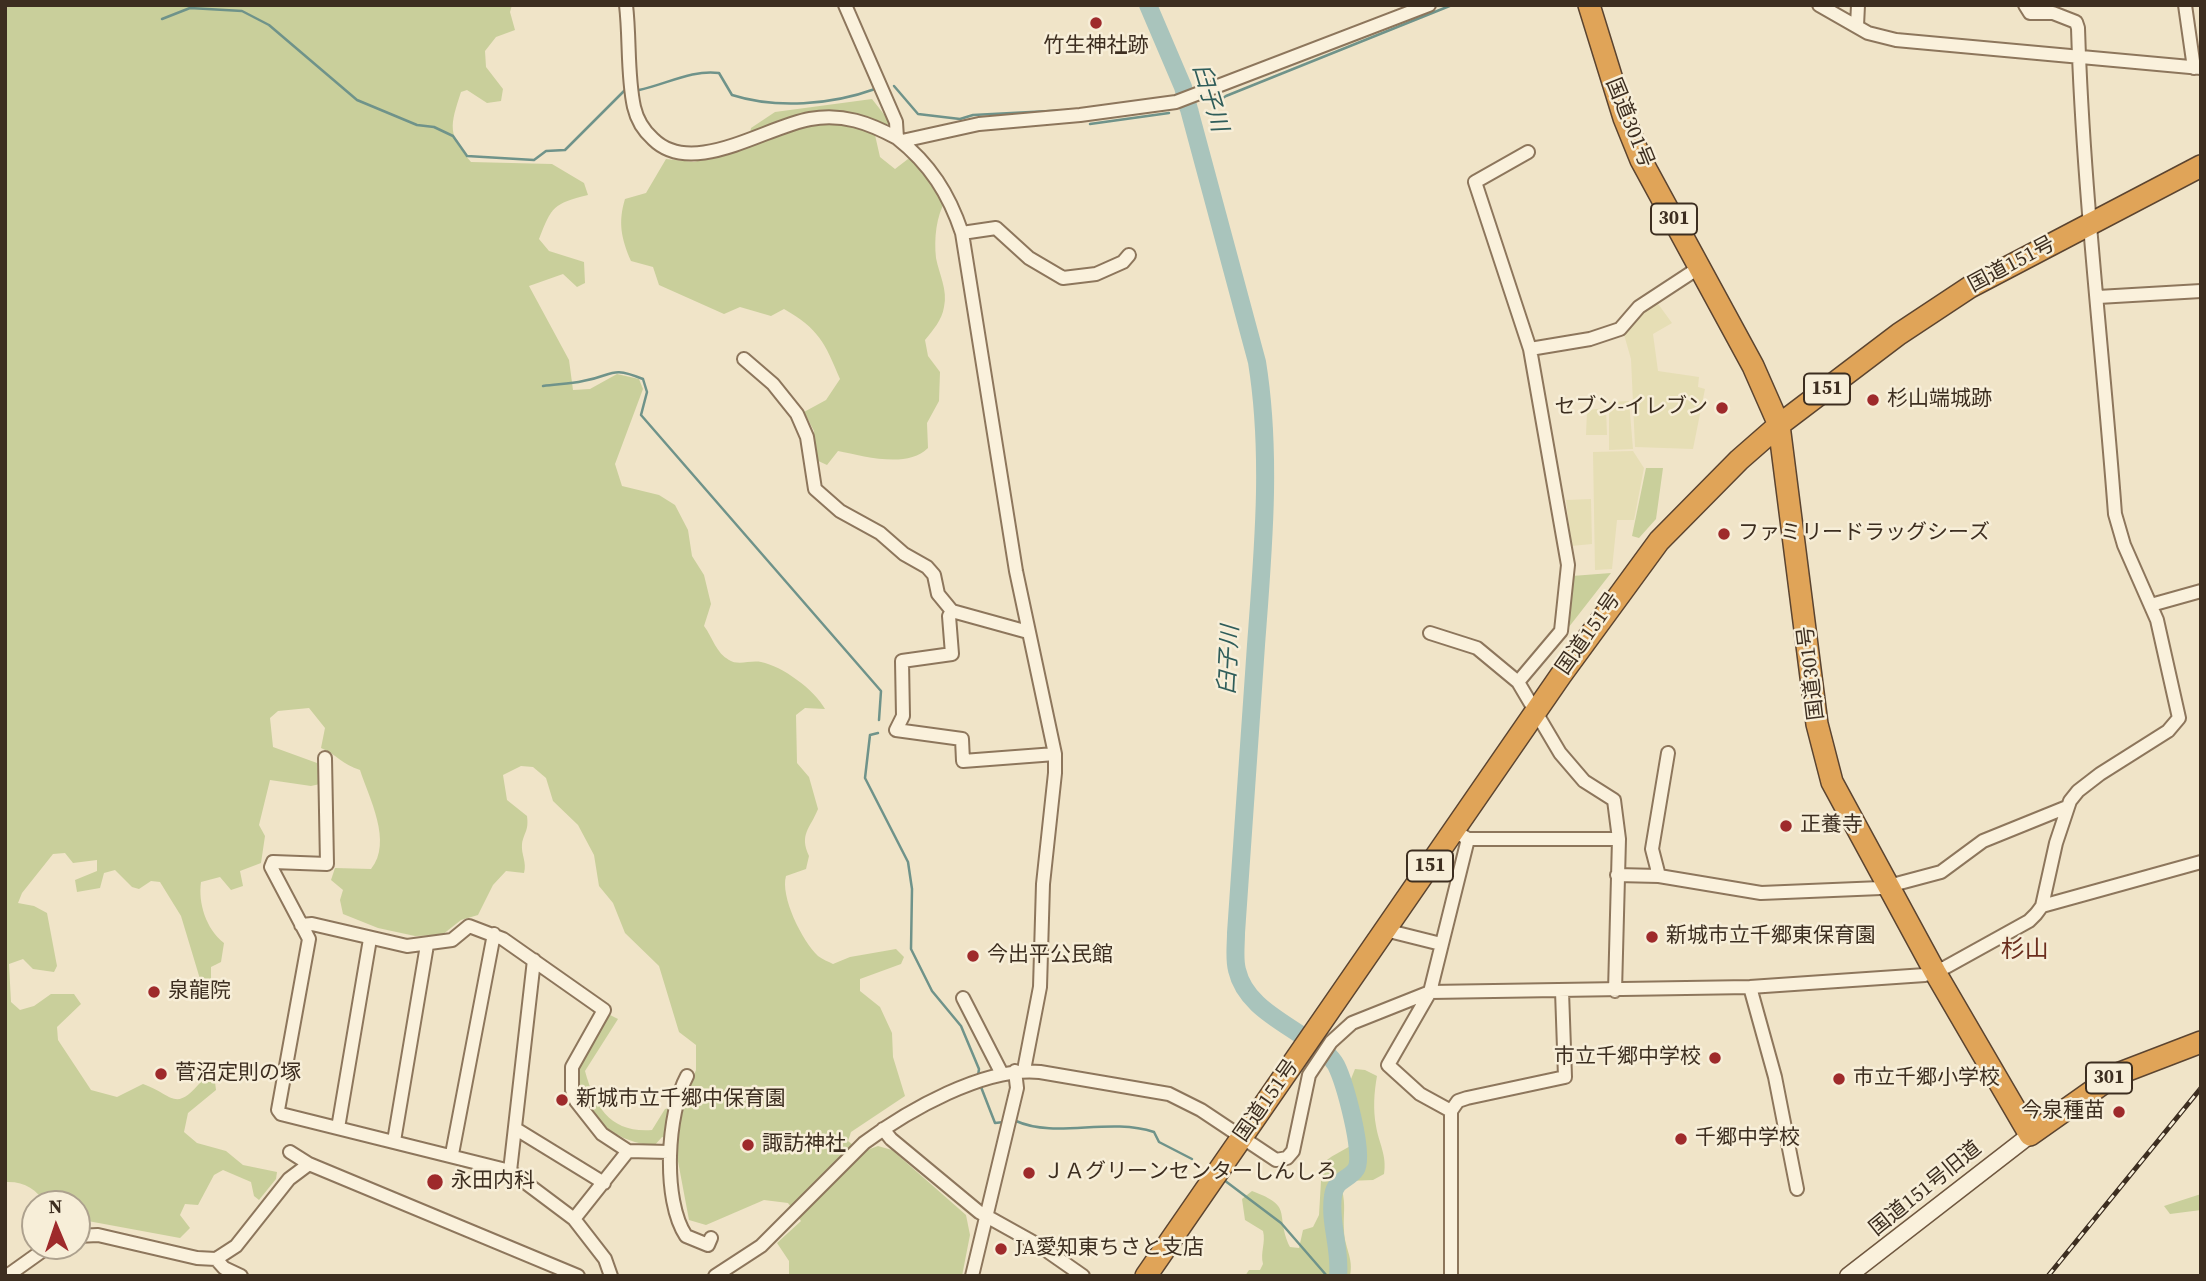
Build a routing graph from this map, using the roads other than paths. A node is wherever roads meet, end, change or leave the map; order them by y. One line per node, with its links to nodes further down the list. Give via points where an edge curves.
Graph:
1 (626, 5): 12 (street, via 634,108 643,129 673,153 710,152 783,126 832,117 870,124)
2 (845, 5): 12 (street)
3 (1429, 5): 12 (street, via 1176,102 979,124)
4 (1589, 5): 18 (highway, 国道301号 / 301, via 1623,118)
5 (1819, 5): 9 (street)
6 (1857, 5): 9 (street)
7 (2025, 5): 10 (street, via 2030,13 2053,13 2076,22)
8 (2185, 5): 11 (street)
9 (1857, 26): 10 (street, via 1896,40)
10 (2079, 56): 11 (street); 15 (street)
11 (2197, 68)
12 (900, 140): 16 (street, via 922,158 945,191)
13 (1528, 152): 21 (street, via 1475,182)
14 (2201, 166): 15 (highway, 国道151号 / 151)
15 (2091, 224): 20 (street); 23 (highway, 国道151号 / 151, via 1938,307)
16 (962, 233): 17 (street, via 996,228 1029,258 1063,278 1096,274); 27 (street)
17 (1129, 255)
18 (1700, 267): 21 (street, via 1639,307 1620,329); 23 (highway, 国道301号 / 301)
19 (2201, 291): 20 (street)
20 (2098, 296): 25 (street, via 2115,514)
21 (1530, 349): 29 (street, via 1568,565 1561,631)
22 (744, 359): 26 (street, via 773,384 797,414 807,437 815,489 840,511 927,567 938,594)
23 (1779, 425): 30 (highway, 国道151号 / 151, via 1659,541); 40 (highway, 国道301号 / 301, via 1823,754 1840,800)
24 (2201, 591): 25 (street)
25 (2151, 605): 34 (street, via 2179,718 2168,731 2078,791)
26 (952, 611): 27 (street); 32 (street, via 952,654 902,661 903,716 896,730 962,738 963,761)
27 (1028, 632): 32 (street)
28 (1430, 633): 29 (street, via 1477,648)
29 (1518, 682): 30 (street)
30 (1537, 712): 35 (highway, 国道151号 / 151); 36 (street, via 1560,753 1584,781 1614,800)
31 (1668, 753): 39 (street, via 1652,849)
32 (1055, 754): 57 (street, via 1043,884 1040,987)
33 (325, 758): 42 (street, via 327,864 281,860 271,867)
34 (2067, 807): 40 (street, via 1983,841 1941,872); 41 (street)
35 (1462, 835): 36 (street); 43 (highway, 国道151号 / 151); 46 (street)
36 (1619, 839): 38 (street)
37 (2201, 862): 41 (street)
38 (1617, 875): 39 (street); 52 (street)
39 (1659, 876): 40 (street, via 1761,893)
40 (1890, 886): 49 (highway, 国道301号 / 301)
41 (2042, 906): 49 (street, via 2029,921)
42 (301, 925): 45 (street, via 312,923); 60 (street, via 309,939 278,1110)
43 (1385, 930): 46 (street); 56 (highway, 国道151号 / 151, via 1323,1021)
44 (494, 934): 47 (street, via 469,926 456,938); 48 (street); 69 (street)
45 (370, 939): 47 (street); 60 (street)
46 (1441, 944): 53 (street)
47 (427, 945): 65 (street)
48 (534, 961): 61 (street); 66 (street, via 604,1010 575,1057 572,1090 591,1124)
49 (1935, 972): 50 (street); 63 (highway, 国道301号 / 301)
50 (1750, 988): 52 (street); 73 (street, via 1775,1077)
51 (1562, 991): 52 (street); 53 (street); 59 (street, via 1565,1077 1467,1098)
52 (1615, 991)
53 (1430, 992): 56 (street, via 1352,1023); 59 (street, via 1388,1065 1420,1094)
54 (963, 998): 57 (street)
55 (2201, 1042): 63 (highway, 301, via 2115,1075)
56 (1309, 1056): 64 (highway, 国道151号 / 151); 64 (street, via 1293,1151 1276,1160)
57 (1014, 1072): 62 (street, via 942,1098); 64 (street, via 1169,1094); 74 (street, via 1017,1088)
58 (687, 1076): 68 (street, via 674,1102)
59 (1451, 1111): 88 (street)
60 (338, 1128): 65 (street)
61 (516, 1129): 71 (street); 72 (street)
62 (883, 1129): 74 (street); 84 (street, via 761,1246)
63 (2029, 1135): 89 (street, 国道151号旧道)
64 (1240, 1138): 87 (highway, 国道151号 / 151)
65 (394, 1141): 69 (street)
66 (628, 1151): 68 (street); 72 (street)
67 (290, 1152): 70 (street)
68 (669, 1152): 77 (street, via 683,1231 708,1245)
69 (452, 1154): 71 (street)
70 (309, 1164): 78 (street, via 289,1179 236,1246); 82 (street)
71 (510, 1171): 75 (street)
72 (604, 1183): 75 (street)
73 (1797, 1189)
74 (985, 1216): 85 (street); 86 (street)
75 (574, 1219): 83 (street, via 605,1259)
76 (91, 1235): 78 (street)
77 (711, 1238)
78 (216, 1259): 81 (street)
79 (28, 1260): 80 (street)
80 (7, 1276)
81 (241, 1276)
82 (578, 1276)
83 (611, 1276)
84 (715, 1276)
85 (972, 1276)
86 (1083, 1276)
87 (1146, 1276)
88 (1451, 1276)
89 (1848, 1276)

